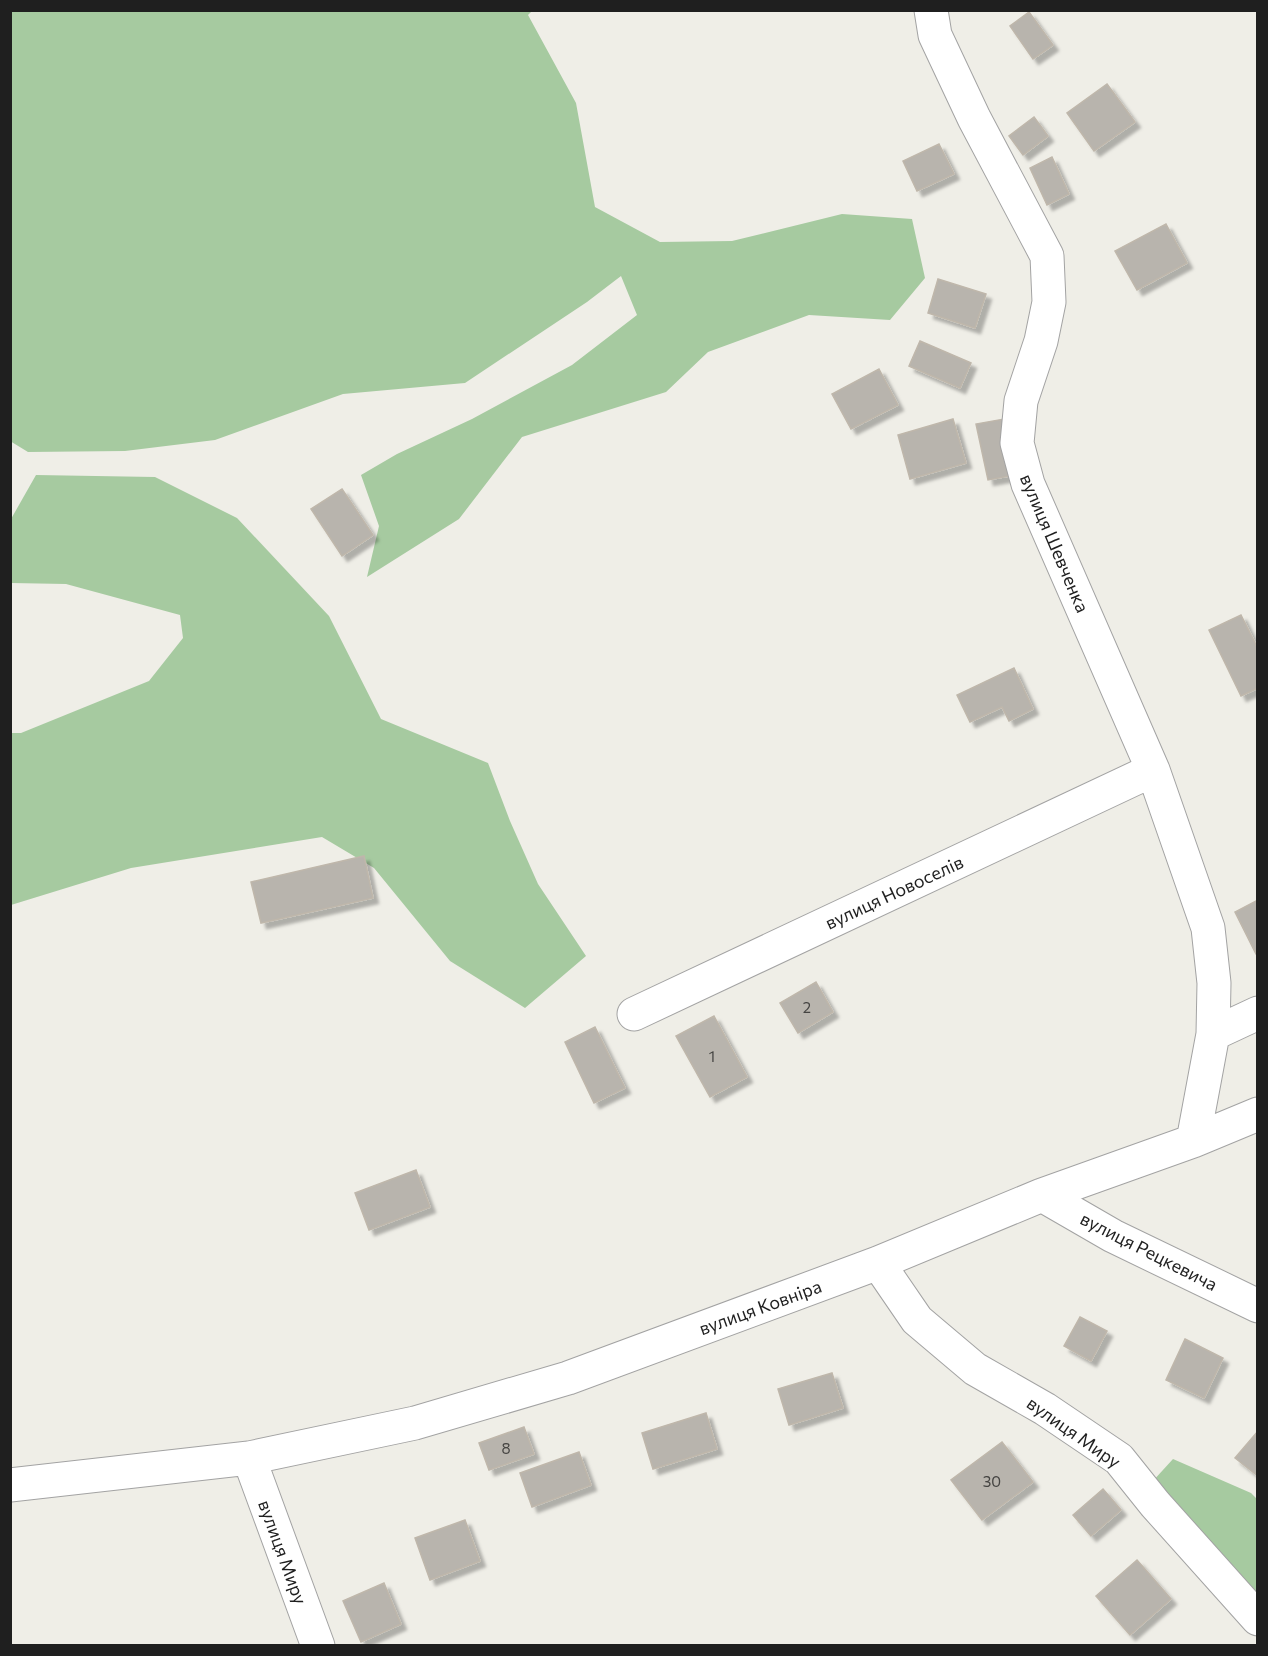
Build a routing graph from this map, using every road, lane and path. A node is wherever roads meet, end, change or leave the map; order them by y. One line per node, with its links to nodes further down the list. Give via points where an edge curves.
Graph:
1 (930, 10): 2 (street, вулиця Шевченка, via 934,35 1047,256 1049,302 1021,401 1017,443 1028,484)
2 (1153, 770): 4 (street, вулиця Новоселів); 5 (street, вулиця Шевченка, via 1208,928 1214,983)
3 (1257, 1013): 5 (street)
4 (634, 1014)
5 (1213, 1034): 7 (street, вулиця Шевченка)
6 (1257, 1114): 7 (street, вулиця Ковніра)
7 (1193, 1141): 8 (street, вулиця Ковніра)
8 (1042, 1195): 9 (street, вулиця Ковніра); 10 (street, вулиця Рецкевича, via 1113,1236)
9 (878, 1263): 11 (street, вулиця Ковніра, via 568,1378 415,1423); 13 (street, вулиця Миру, via 917,1320 975,1369 1045,1409 1119,1459)
10 (1257, 1306)
11 (249, 1458): 12 (street, вулиця Ковніра); 14 (street, вулиця Миру)
12 (10, 1485)
13 (1257, 1619)
14 (318, 1646)

